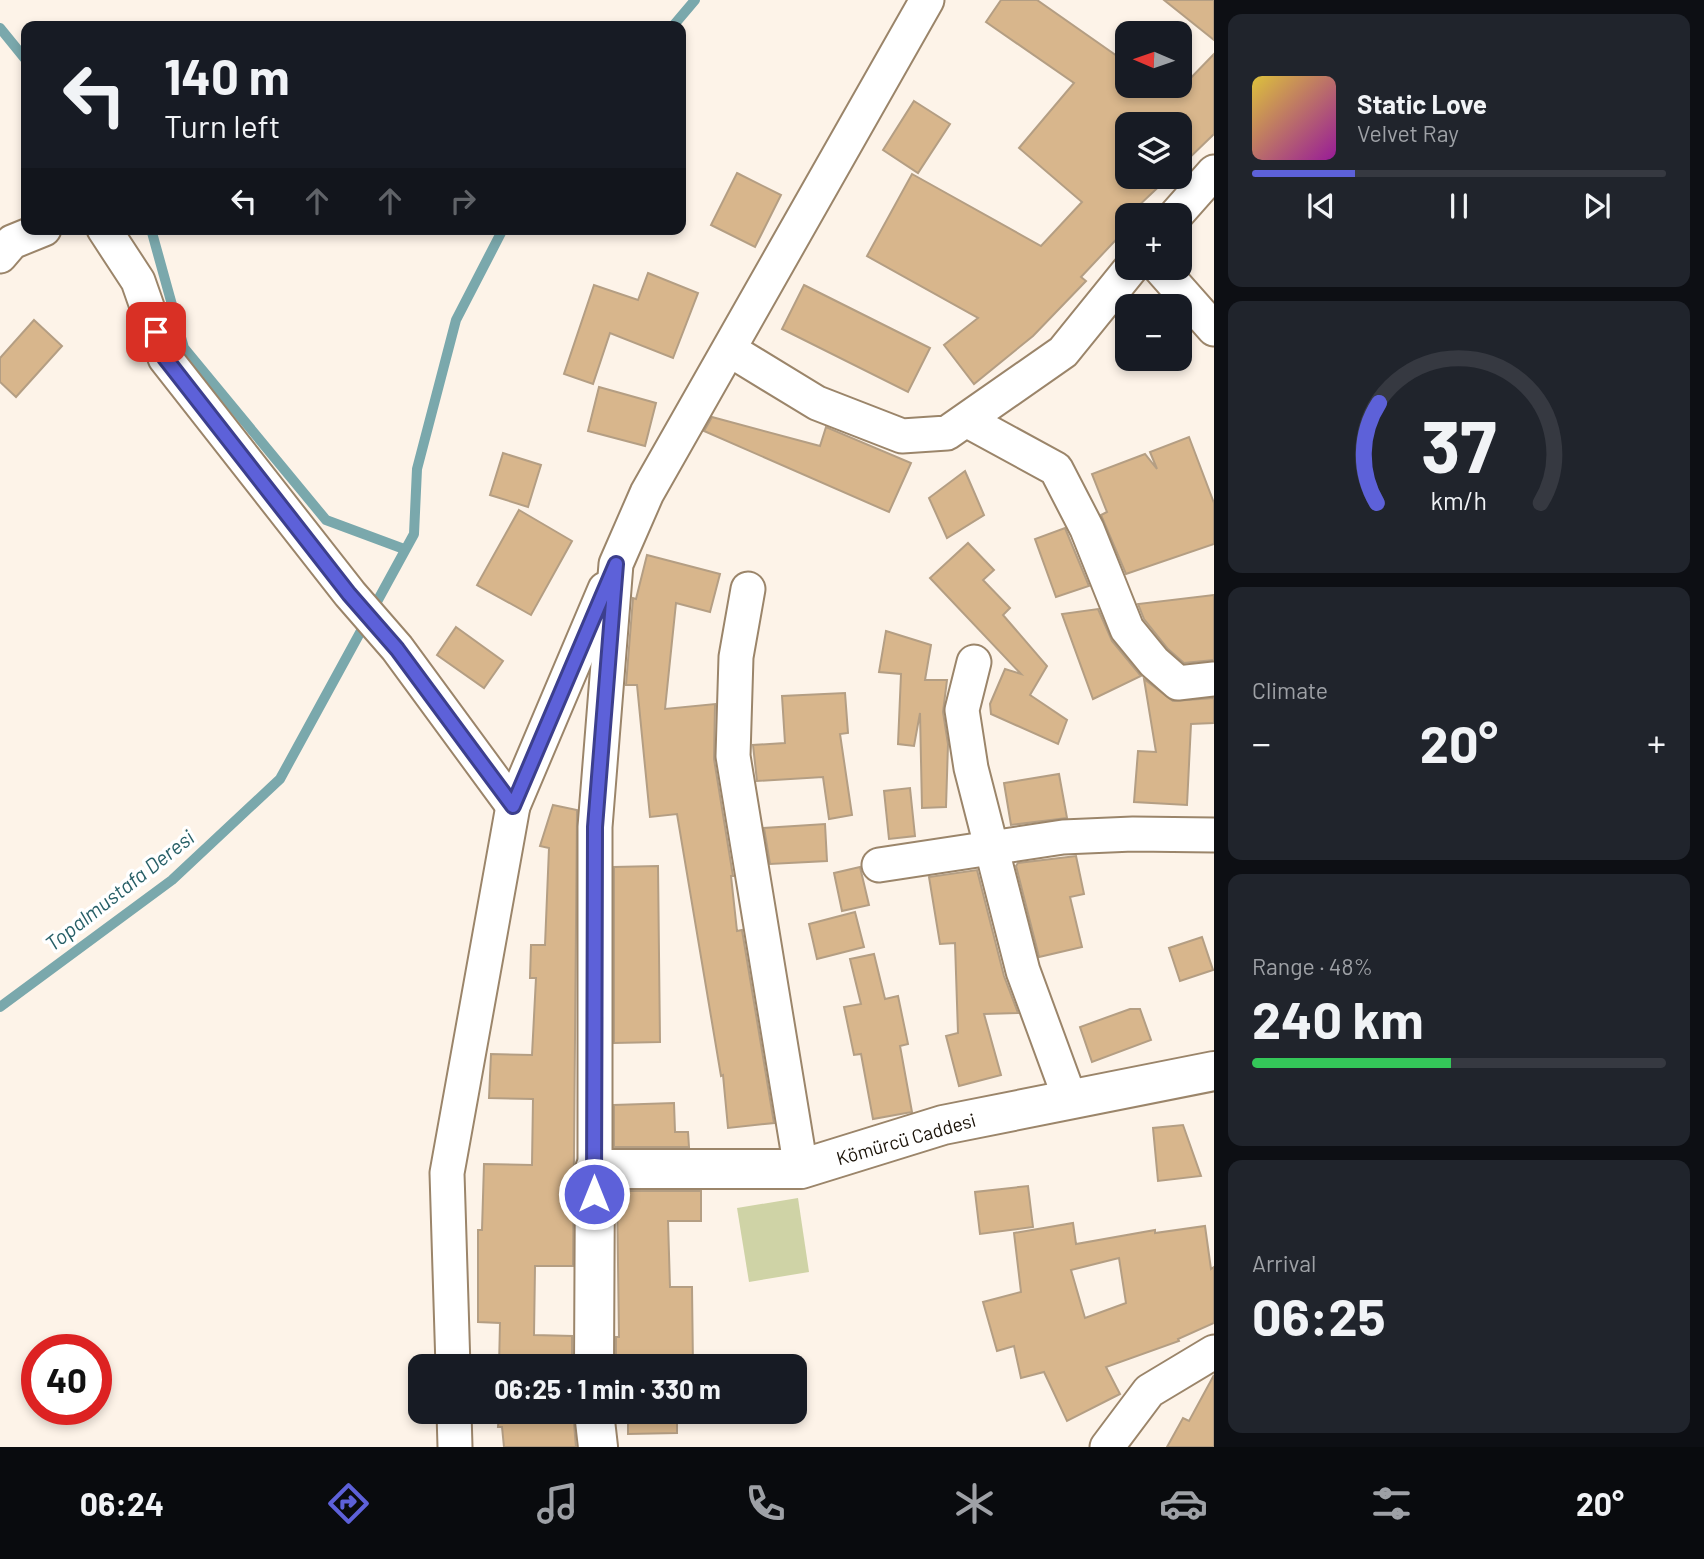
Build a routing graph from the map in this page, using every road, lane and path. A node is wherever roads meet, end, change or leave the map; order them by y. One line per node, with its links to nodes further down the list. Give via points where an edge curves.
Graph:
1 (927, 0): 10 (street)
2 (1214, 172): 3 (street)
3 (1187, 203)
4 (29, 235): 6 (street, via 12,242)
5 (108, 235): 16 (street, via 138,281 165,358 397,649)
6 (0, 256)
7 (1121, 280): 11 (street, via 1062,352)
8 (1171, 280): 9 (street)
9 (1214, 329)
10 (730, 350): 11 (street, via 817,403 902,436 947,433); 12 (street, via 647,493)
11 (968, 421): 15 (street, via 1056,469 1087,529 1127,629 1154,662 1178,683)
12 (616, 564): 16 (street); 23 (street, via 595,827)
13 (748, 589): 22 (street, via 736,657 733,756)
14 (974, 662): 18 (street, via 962,710)
15 (1214, 679)
16 (513, 806): 24 (street, via 447,1173)
17 (1214, 835): 18 (street, via 1063,837)
18 (992, 850): 19 (street); 21 (street, via 1023,971)
19 (878, 865)
20 (1214, 1071): 21 (street, Kömürcü Caddesi)
21 (1070, 1099): 22 (street, Kömürcü Caddesi, via 943,1125)
22 (801, 1169): 23 (street, Kömürcü Caddesi)
23 (594, 1170): 25 (street)
24 (453, 1354)
25 (594, 1354)
26 (1212, 1356): 31 (street, via 1149,1391)
27 (455, 1424): 29 (street)
28 (595, 1424): 30 (street)
29 (456, 1447)
30 (598, 1447)
31 (1107, 1447)

